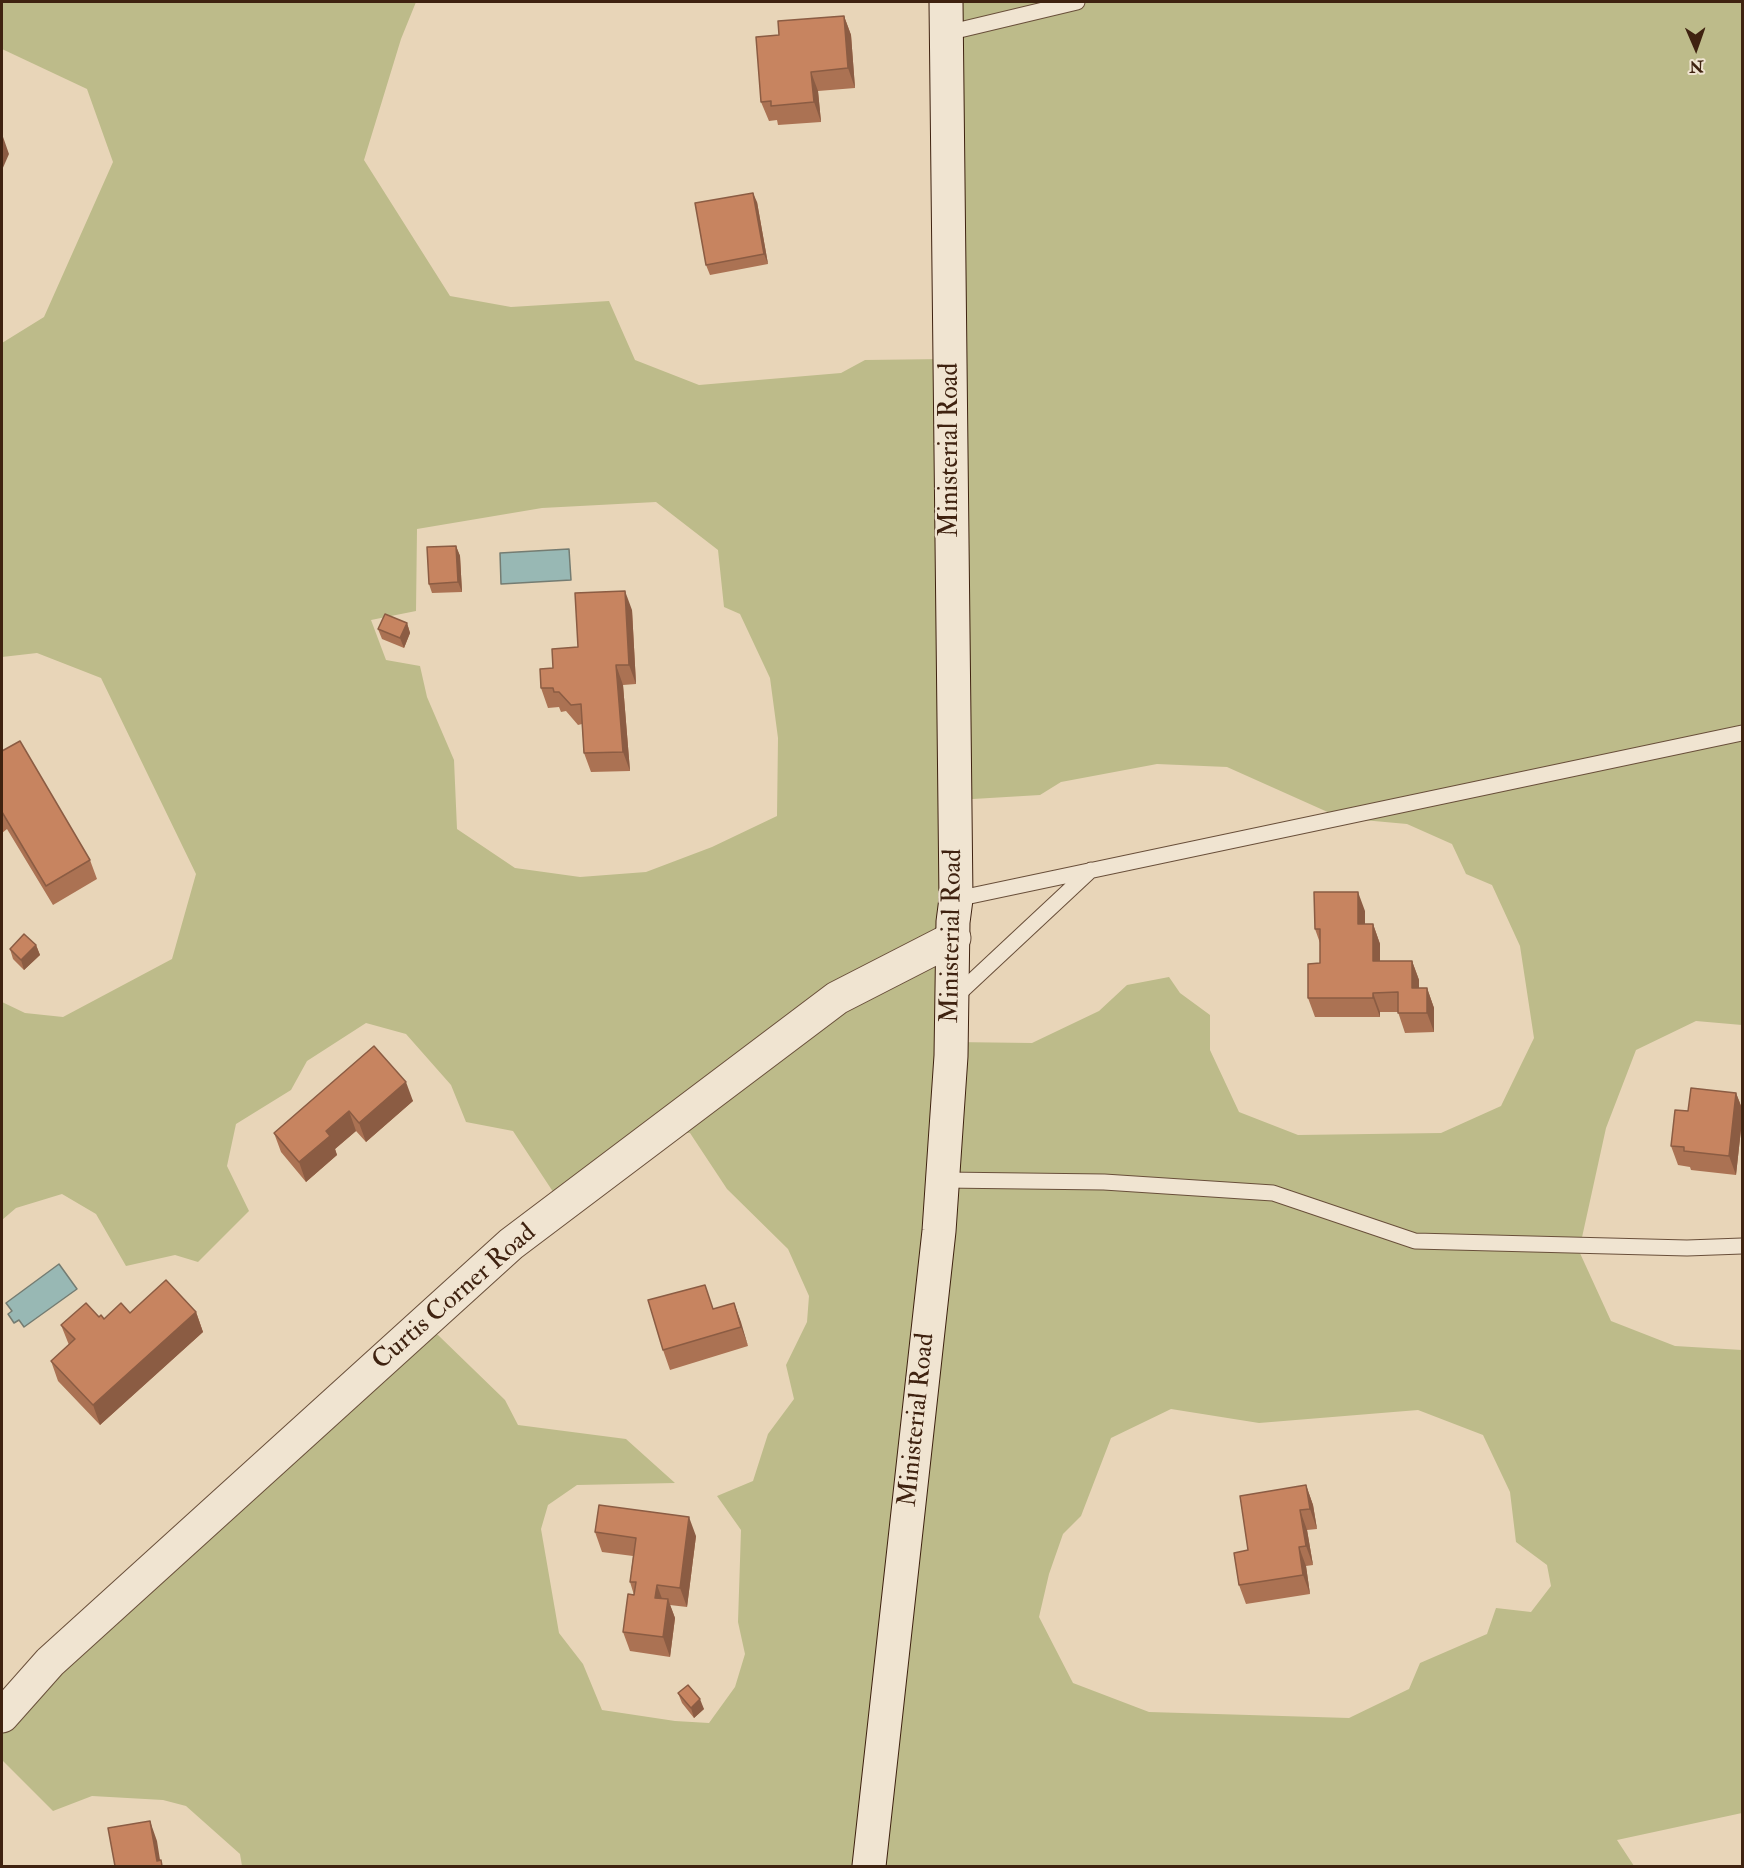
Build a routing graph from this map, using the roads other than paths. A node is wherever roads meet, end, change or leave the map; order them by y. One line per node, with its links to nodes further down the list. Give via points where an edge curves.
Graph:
1 (1077, 2): 2 (lane)
2 (946, 17): 5 (main road, Ministerial Road)
3 (1743, 733): 4 (lane)
4 (1091, 870): 5 (lane); 7 (lane)
5 (956, 898): 6 (main road, Ministerial Road)
6 (954, 938): 7 (main road, Ministerial Road); 10 (main road, Curtis Corner Road, via 837,998 511,1244 59,1654)
7 (952, 999): 8 (main road, Ministerial Road)
8 (944, 1180): 9 (lane, via 1104,1182 1273,1193 1415,1240 1687,1248); 11 (main road, Ministerial Road)
9 (1743, 1246)
10 (2, 1716)
11 (869, 1866)

